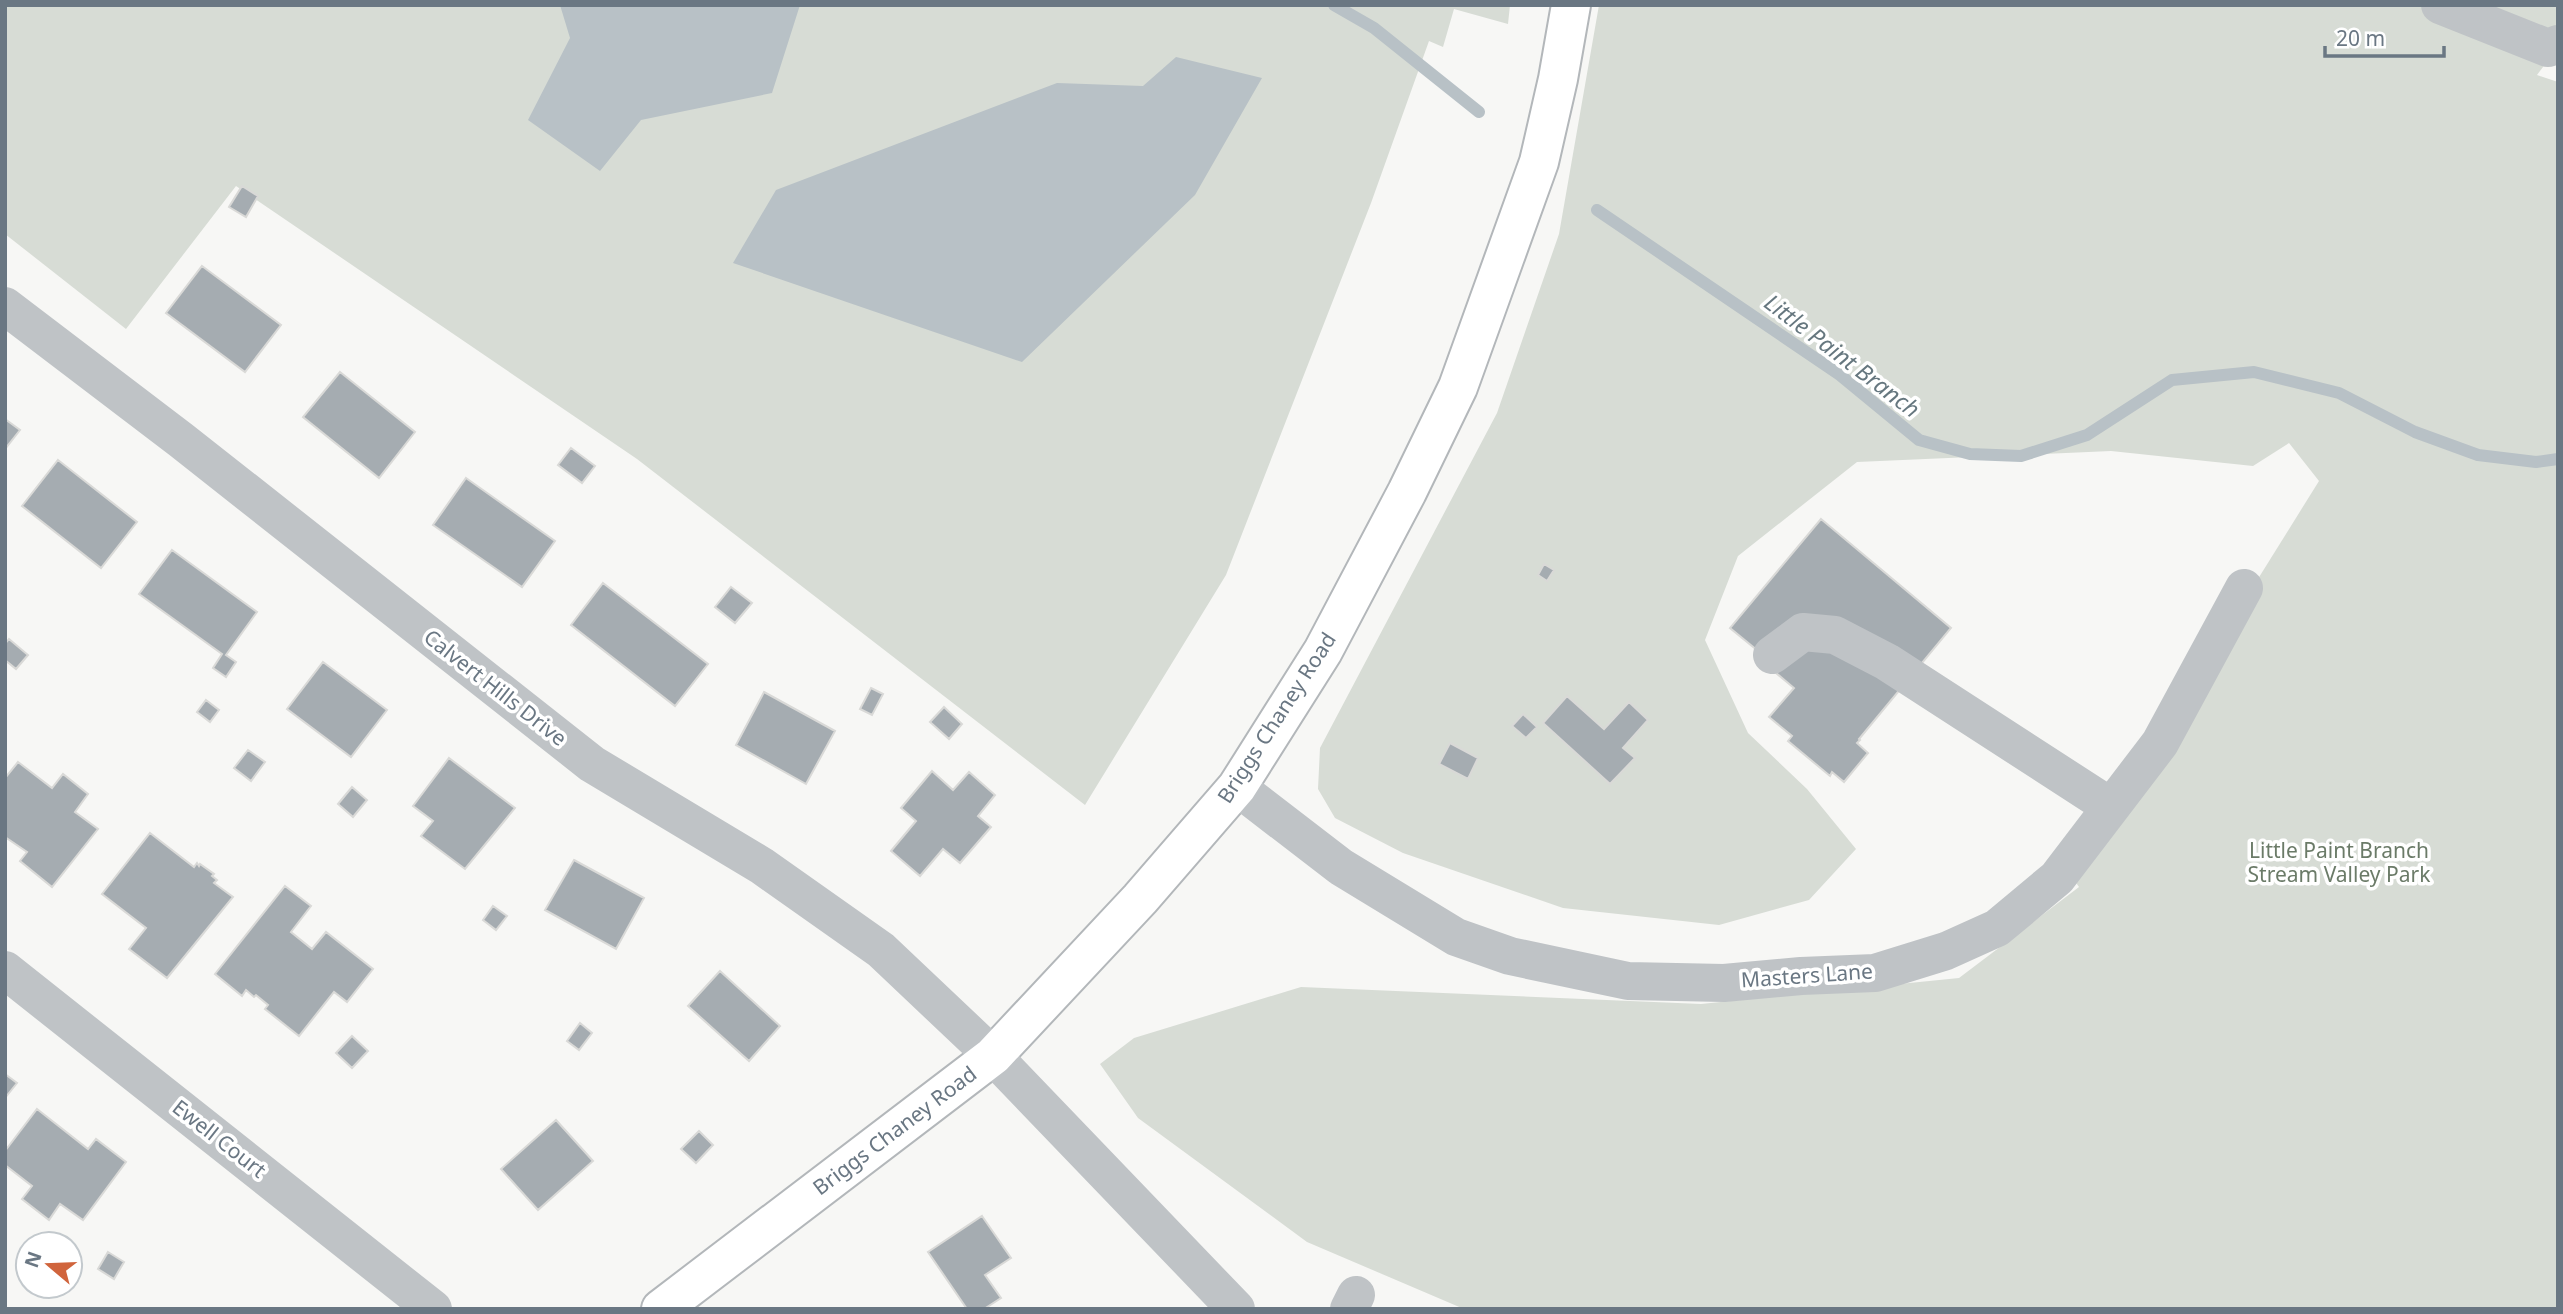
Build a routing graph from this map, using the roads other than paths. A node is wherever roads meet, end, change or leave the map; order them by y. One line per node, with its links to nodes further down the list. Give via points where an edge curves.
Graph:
1 (1571, 5): 7 (main road, Briggs Chaney Road, via 1539,162 1458,387 1323,651)
2 (2440, 5): 3 (street, via 2548,48)
3 (2558, 44)
4 (5, 306): 10 (street, Calvert Hills Drive, via 592,764 762,866 881,950)
5 (2244, 588): 8 (street, Masters Lane, via 2160,743)
6 (1772, 655): 8 (street, via 1803,632 1835,635 1887,663)
7 (1237, 787): 8 (street, Masters Lane, via 1341,867 1456,937 1510,956 1628,981 1724,983 1875,973 1946,951 1997,928 2057,878); 10 (main road, Briggs Chaney Road)
8 (2111, 807)
9 (5, 970): 11 (street, Ewell Court)
10 (993, 1056): 12 (main road, Briggs Chaney Road); 13 (street, Calvert Hills Drive)
11 (433, 1309)
12 (661, 1309)
13 (1236, 1309)

